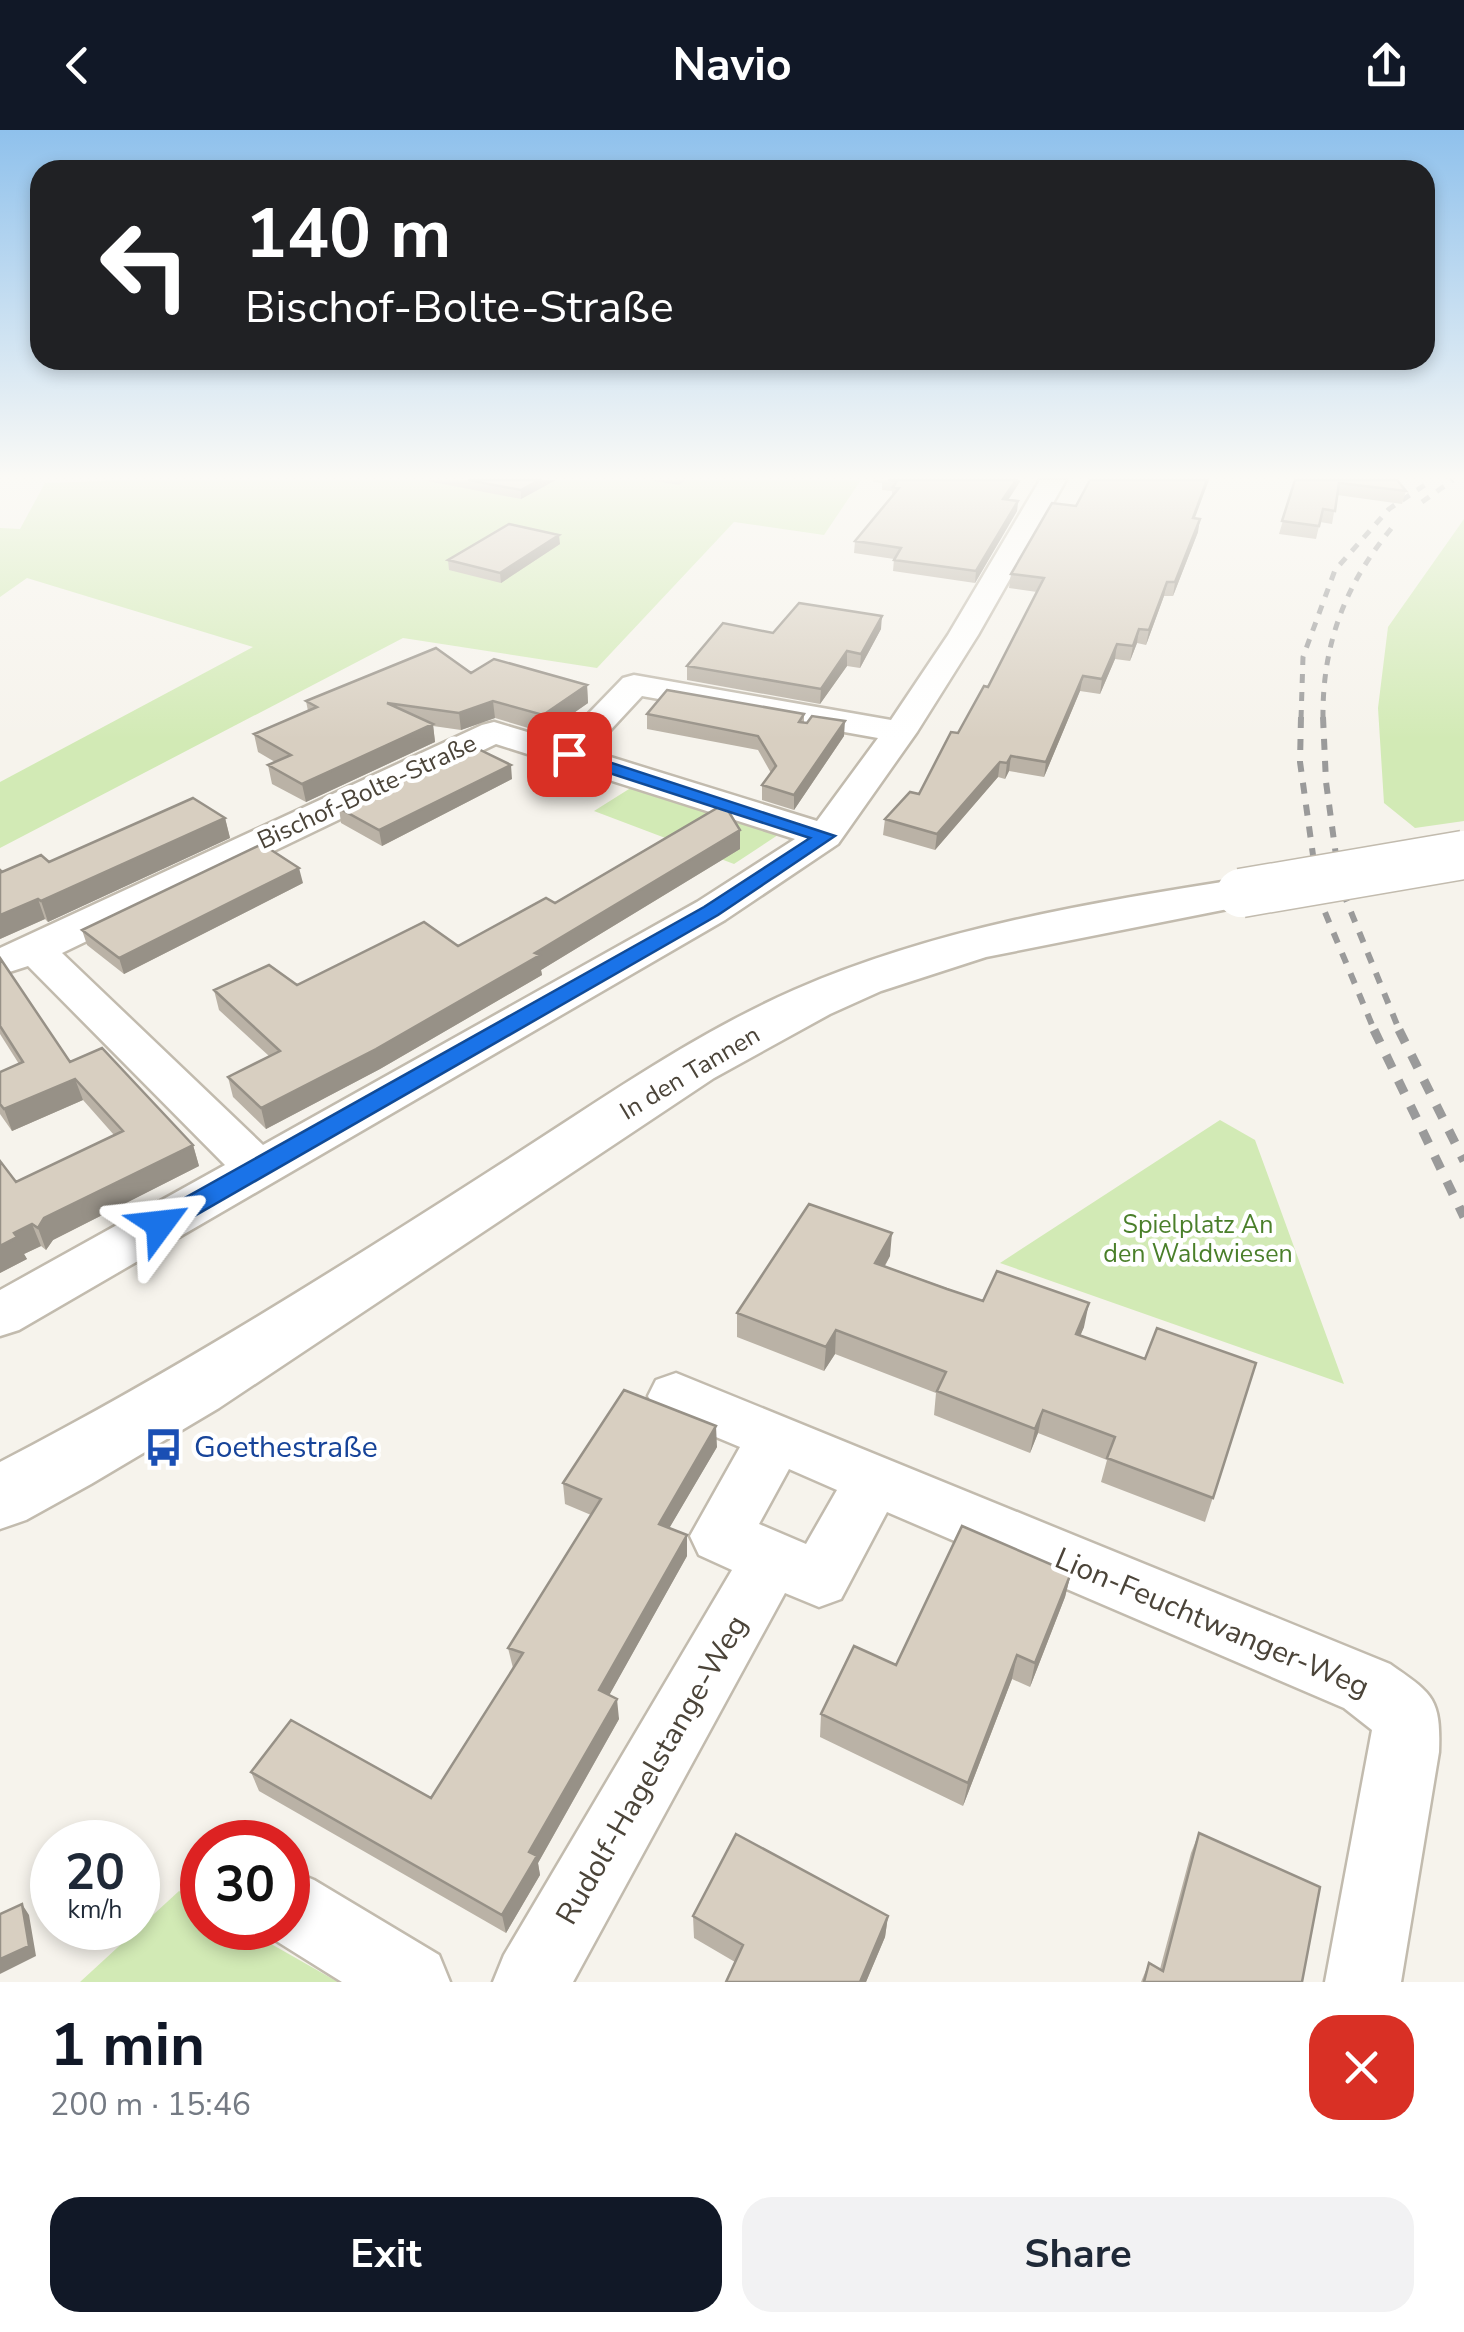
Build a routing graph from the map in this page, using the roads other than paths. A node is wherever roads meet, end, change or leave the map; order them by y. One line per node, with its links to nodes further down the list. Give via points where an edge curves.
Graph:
1 (1005, 566): 2 (street)
2 (900, 732): 3 (street, via 634,686); 4 (street)
3 (569, 754): 4 (street, Bischof-Bolte-Straße); 6 (street, Bischof-Bolte-Straße, via 494,732)
4 (826, 836): 7 (street, via 711,911)
5 (1464, 856): 12 (street, In den Tannen, bridge, via 1085,918 942,951 809,1002 679,1077 186,1396)
6 (17, 956): 7 (street, Bischof-Bolte-Straße)
7 (257, 1168): 8 (street)
8 (0, 1315)
9 (676, 1396): 10 (street)
10 (776, 1437): 11 (street); 13 (street, via 722,1536)
11 (874, 1480): 13 (street, via 818,1578); 17 (street, Lion-Feuchtwanger-Weg, via 1366,1686 1407,1716)
12 (0, 1498)
13 (772, 1558): 16 (street, Rudolf-Hagelstange-Weg)
14 (310, 1919): 15 (street)
15 (412, 1982)
16 (531, 1982)
17 (1363, 1982)

